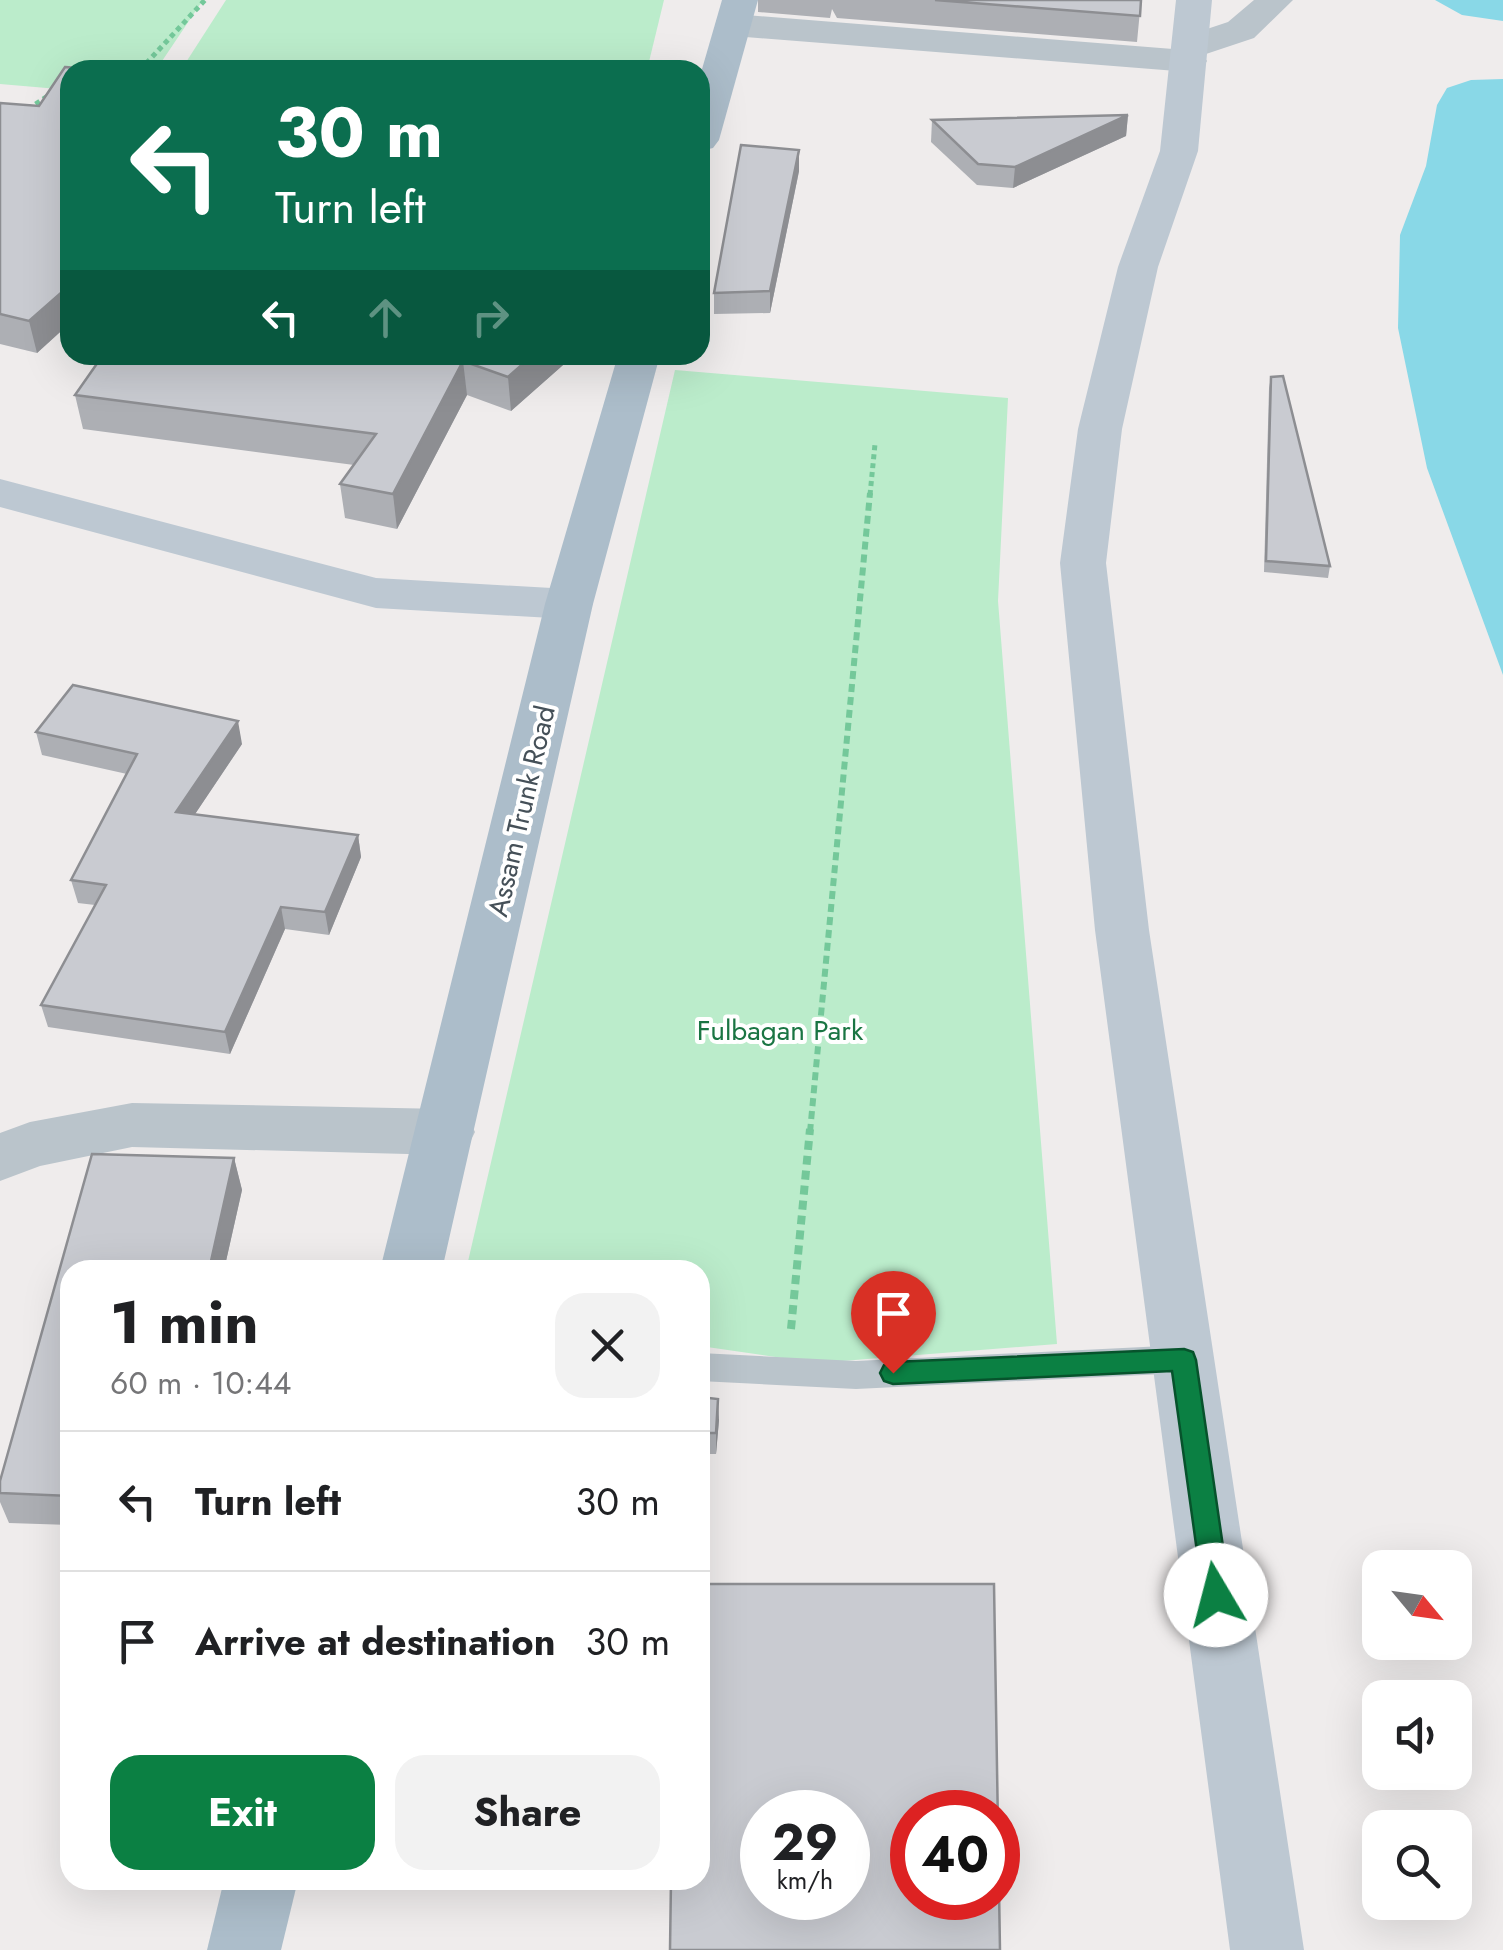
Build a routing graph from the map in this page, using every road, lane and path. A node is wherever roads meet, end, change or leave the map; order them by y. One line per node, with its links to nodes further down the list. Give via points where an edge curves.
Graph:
1 (206, 0): 6 (path)
2 (1194, 0): 5 (street)
3 (1275, 0): 5 (street, via 1241,30)
4 (736, 12): 5 (street); 8 (main road)
5 (1190, 54): 17 (street, via 1179,151 1138,266 1100,430 1083,564 1122,930)
6 (149, 60)
7 (58, 93): 9 (path)
8 (710, 104)
9 (26, 110)
10 (636, 365): 13 (main road, Assam Trunk Road)
11 (875, 444): 19 (path)
12 (0, 492): 13 (street, via 376,593)
13 (569, 604): 14 (main road, Assam Trunk Road)
14 (446, 1132): 15 (street, via 132,1126 30,1145); 16 (main road, Assam Trunk Road)
15 (0, 1158)
16 (414, 1260)
17 (1184, 1360): 19 (lane, via 856,1375); 22 (street)
18 (710, 1367): 19 (lane)
19 (786, 1371)
20 (259, 1890): 21 (main road)
21 (244, 1950)
22 (1266, 1950)

